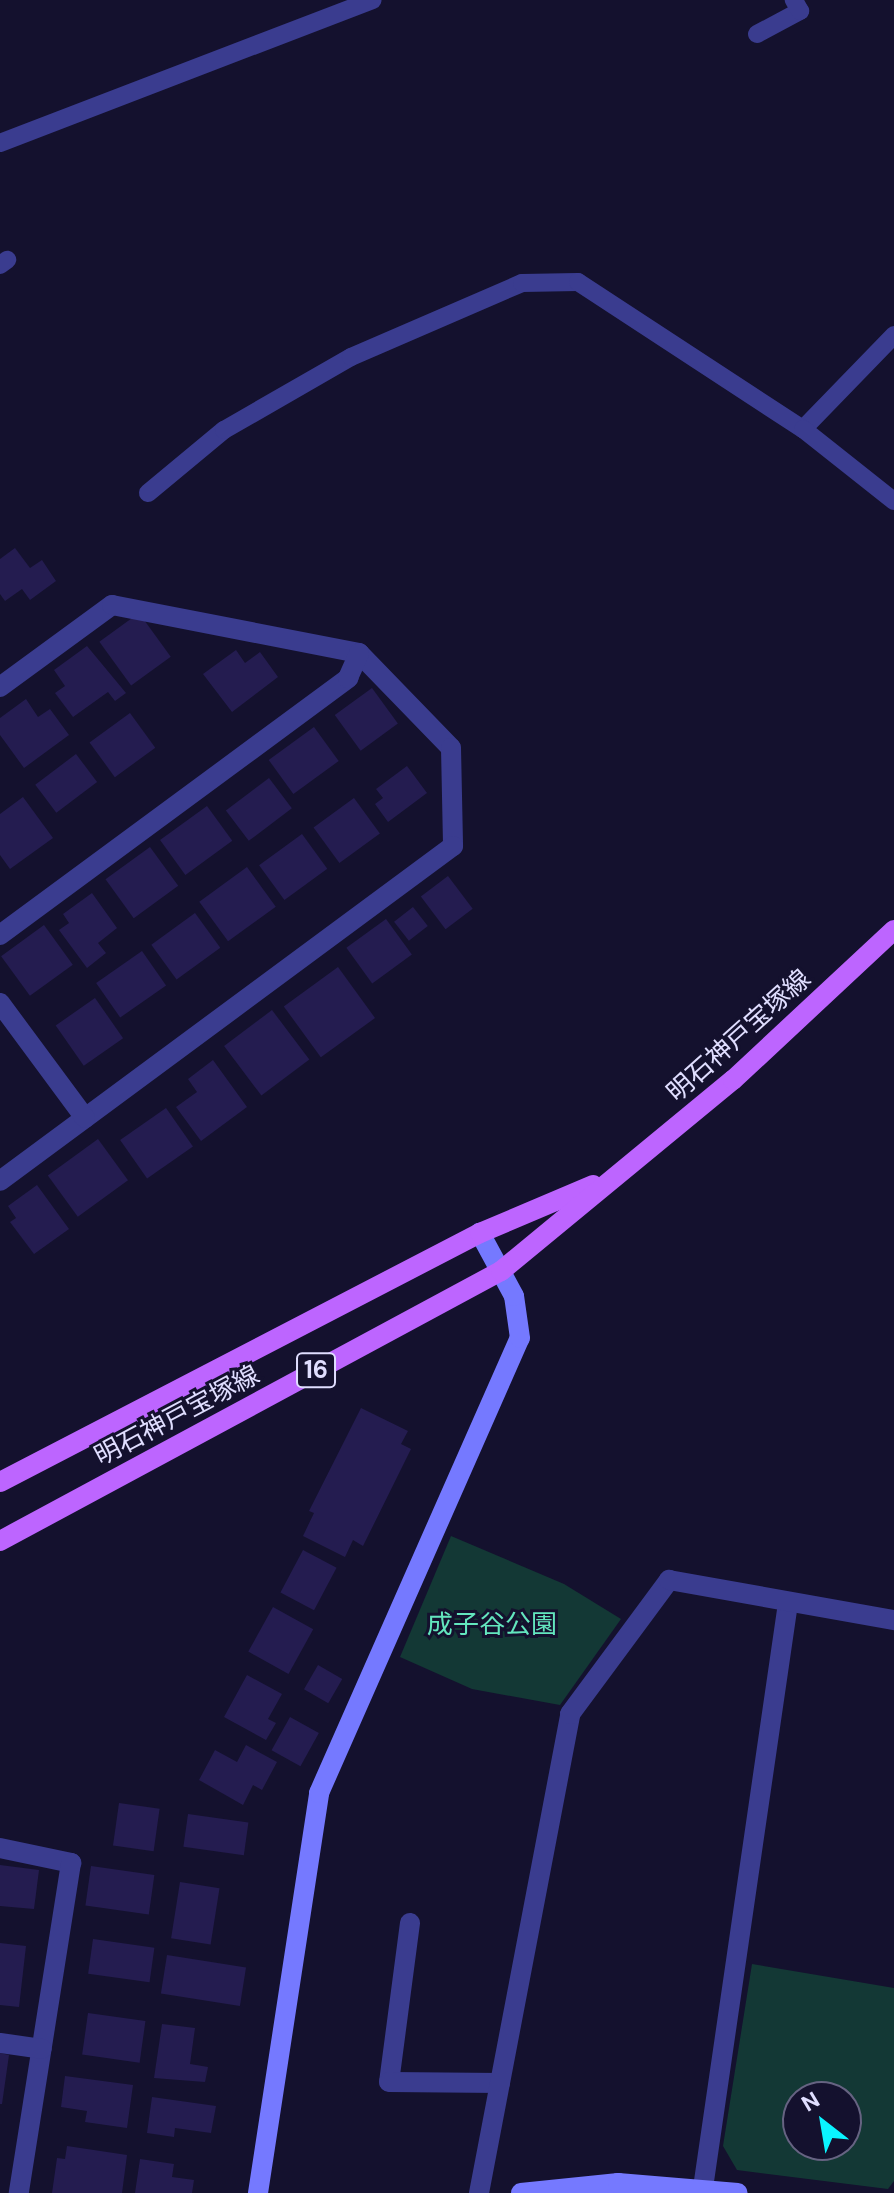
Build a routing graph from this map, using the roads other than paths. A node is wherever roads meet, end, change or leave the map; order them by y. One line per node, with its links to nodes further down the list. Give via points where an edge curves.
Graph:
1 (373, 0): 4 (lane)
2 (794, 0): 3 (lane, via 800,11)
3 (757, 34)
4 (0, 143)
5 (894, 335): 6 (lane)
6 (803, 429): 7 (lane, via 578,282 522,283 351,357 224,430); 8 (lane)
7 (148, 493)
8 (894, 501)
9 (359, 653): 10 (street, via 112,605); 12 (street, via 348,678); 14 (street, via 451,748 453,846)
10 (0, 687)
11 (894, 930): 15 (main road, 明石神戸宝塚線 / 16, via 733,1080)
12 (0, 935)
13 (0, 1003): 14 (street)
14 (85, 1118): 16 (street)
15 (616, 1176): 17 (main road, 明石神戸宝塚線 / 16); 18 (main road, 明石神戸宝塚線 / 16)
16 (0, 1181)
17 (480, 1233): 18 (street); 19 (main road, 明石神戸宝塚線 / 16)
18 (501, 1271): 20 (main road, 明石神戸宝塚線 / 16); 30 (street, via 514,1296 520,1338 319,1793)
19 (0, 1482)
20 (0, 1541)
21 (788, 1603): 22 (street); 27 (street, via 669,1580 570,1714); 28 (street)
22 (894, 1620)
23 (0, 1848): 26 (street, via 71,1863)
24 (410, 1923): 27 (street, via 389,2082)
25 (0, 2043): 26 (street)
26 (42, 2049): 29 (street)
27 (500, 2083): 31 (street)
28 (703, 2188): 32 (street, via 618,2183); 33 (street)
29 (19, 2193)
30 (258, 2193)
31 (479, 2193)
32 (521, 2193)
33 (738, 2193)

